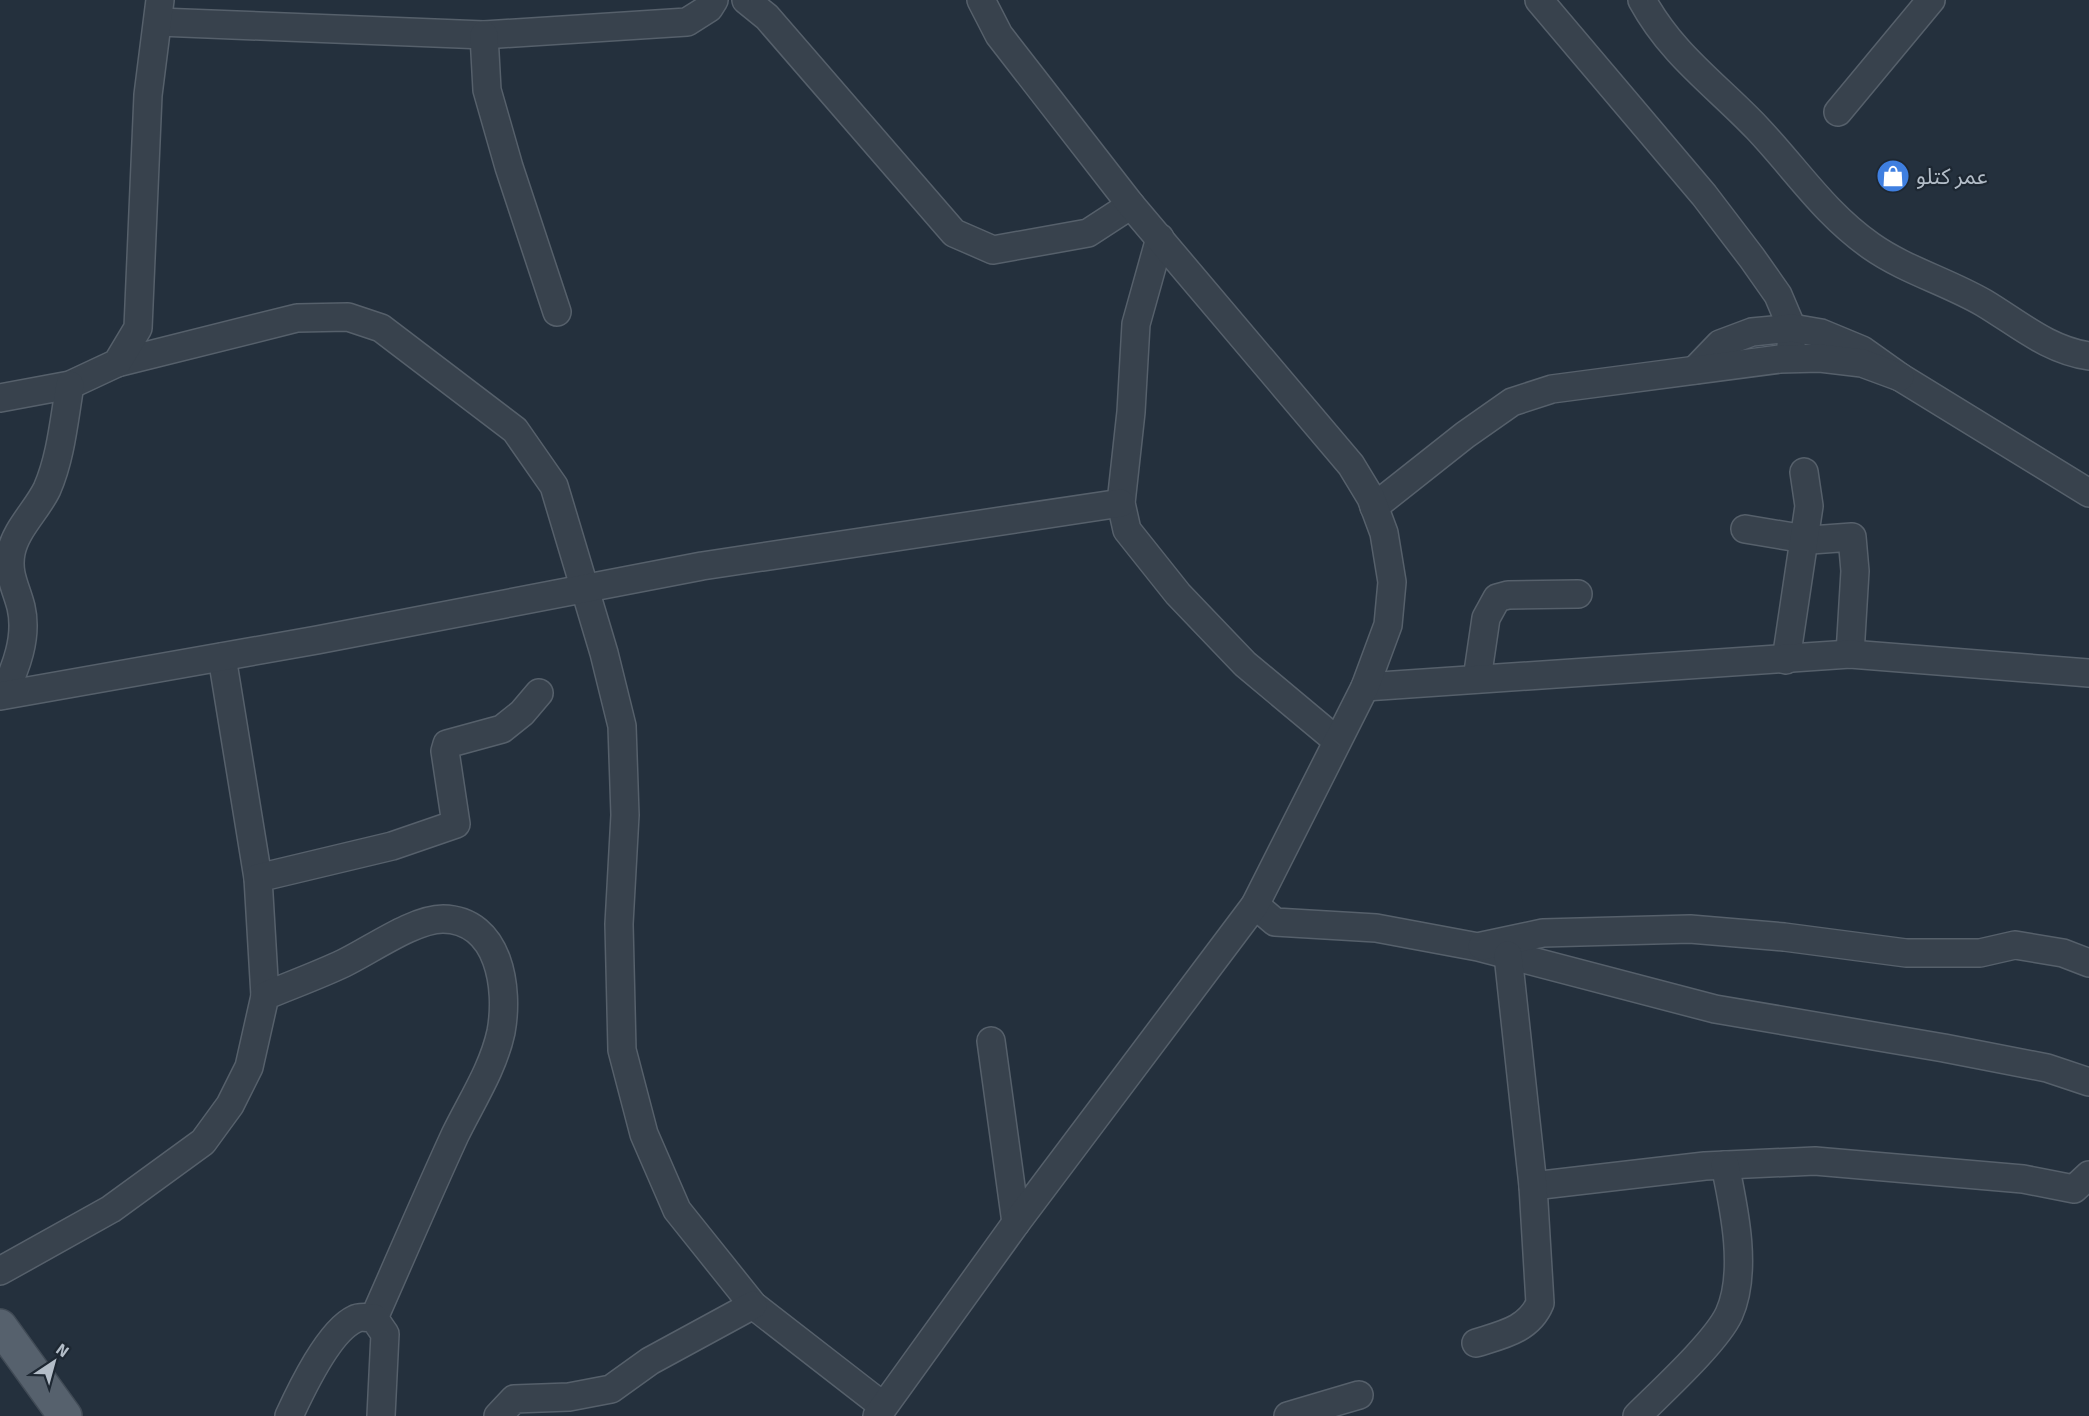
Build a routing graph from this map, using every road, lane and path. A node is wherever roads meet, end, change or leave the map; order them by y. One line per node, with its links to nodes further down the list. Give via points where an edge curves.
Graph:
1 (714, 0): 8 (street, via 709,8 687,22)
2 (746, 0): 10 (street, via 766,17 954,233 993,250 1089,232)
3 (981, 0): 10 (street, via 999,35)
4 (1539, 0): 13 (street, via 1704,195 1778,295)
5 (1642, 0): 14 (street, via 1682,58 1759,129 1806,188 1847,228 1881,253 1984,303 2045,342)
6 (1931, 0): 9 (street)
7 (159, 11): 8 (street); 16 (street, via 148,95 138,328)
8 (484, 35): 12 (street, via 487,90)
9 (1838, 112)
10 (1131, 205): 11 (street)
11 (1160, 238): 23 (street, via 1136,324); 24 (street, via 1351,465)
12 (556, 312)
13 (1792, 328): 15 (street); 17 (street, via 1752,332 1720,344); 18 (street, via 1821,333 1862,350)
14 (2089, 356)
15 (1791, 359): 17 (street); 18 (street, via 1862,363)
16 (117, 363): 19 (street); 27 (street, via 297,318 348,317 381,328 515,430 554,486)
17 (1695, 370): 24 (street, via 1552,389 1512,402)
18 (1900, 376): 22 (street)
19 (69, 385): 20 (street); 36 (street, via 59,450 46,489 11,552 10,578 21,608 22,642)
20 (0, 398)
21 (1804, 472): 26 (street, via 1809,506)
22 (2089, 493)
23 (1121, 503): 27 (street, via 702,566); 37 (street, via 1127,530 1178,594 1245,664)
24 (1374, 507): 34 (street, via 1384,533 1392,582 1388,625)
25 (1744, 529): 26 (street)
26 (1803, 538): 29 (street, via 1852,537 1855,571); 31 (street)
27 (584, 588): 30 (street); 51 (street, via 622,726 622,1050 644,1134 677,1210)
28 (1578, 594): 33 (street, via 1497,598 1486,618)
29 (1850, 654): 31 (street); 32 (street)
30 (222, 657): 36 (street); 38 (street)
31 (1786, 660): 33 (street)
32 (2089, 672)
33 (1477, 679): 34 (street)
34 (1365, 687): 37 (street)
35 (539, 693): 38 (street, via 502,729 447,744 456,824 392,846)
36 (2, 696)
37 (1336, 740): 39 (street)
38 (258, 878): 43 (street)
39 (1255, 905): 40 (street, via 1275,922 1376,928); 49 (street)
40 (1478, 947): 41 (street); 42 (street, via 1543,933 1690,929 1906,953 1980,953 2014,945 2063,953)
41 (1508, 955): 45 (street, via 1715,1009 2047,1068); 48 (street)
42 (2089, 963)
43 (265, 996): 50 (street, via 249,1067 230,1105 203,1142 111,1209); 52 (street, via 345,962 391,937 441,919 476,930 498,960 503,1012 497,1048)
44 (991, 1041): 49 (street)
45 (2089, 1082)
46 (1725, 1165): 47 (street, via 1815,1161 2023,1179 2074,1189); 48 (street); 64 (street, via 1739,1271 1732,1305 1705,1346)
47 (2089, 1175)
48 (1533, 1186): 54 (street, via 1540,1303 1530,1320 1515,1330)
49 (1016, 1223): 57 (street)
50 (0, 1271)
51 (753, 1305): 57 (street); 62 (street, via 650,1361 611,1389 569,1398 514,1399)
52 (374, 1318): 60 (street, via 357,1318 343,1328 325,1350); 61 (street, via 385,1334)
53 (0, 1326): 59 (main road)
54 (1476, 1342)
55 (0, 1354): 58 (main road)
56 (1359, 1395): 63 (street)
57 (880, 1411)
58 (45, 1416)
59 (65, 1416)
60 (289, 1416)
61 (381, 1416)
62 (498, 1416)
63 (1288, 1416)
64 (1637, 1416)

